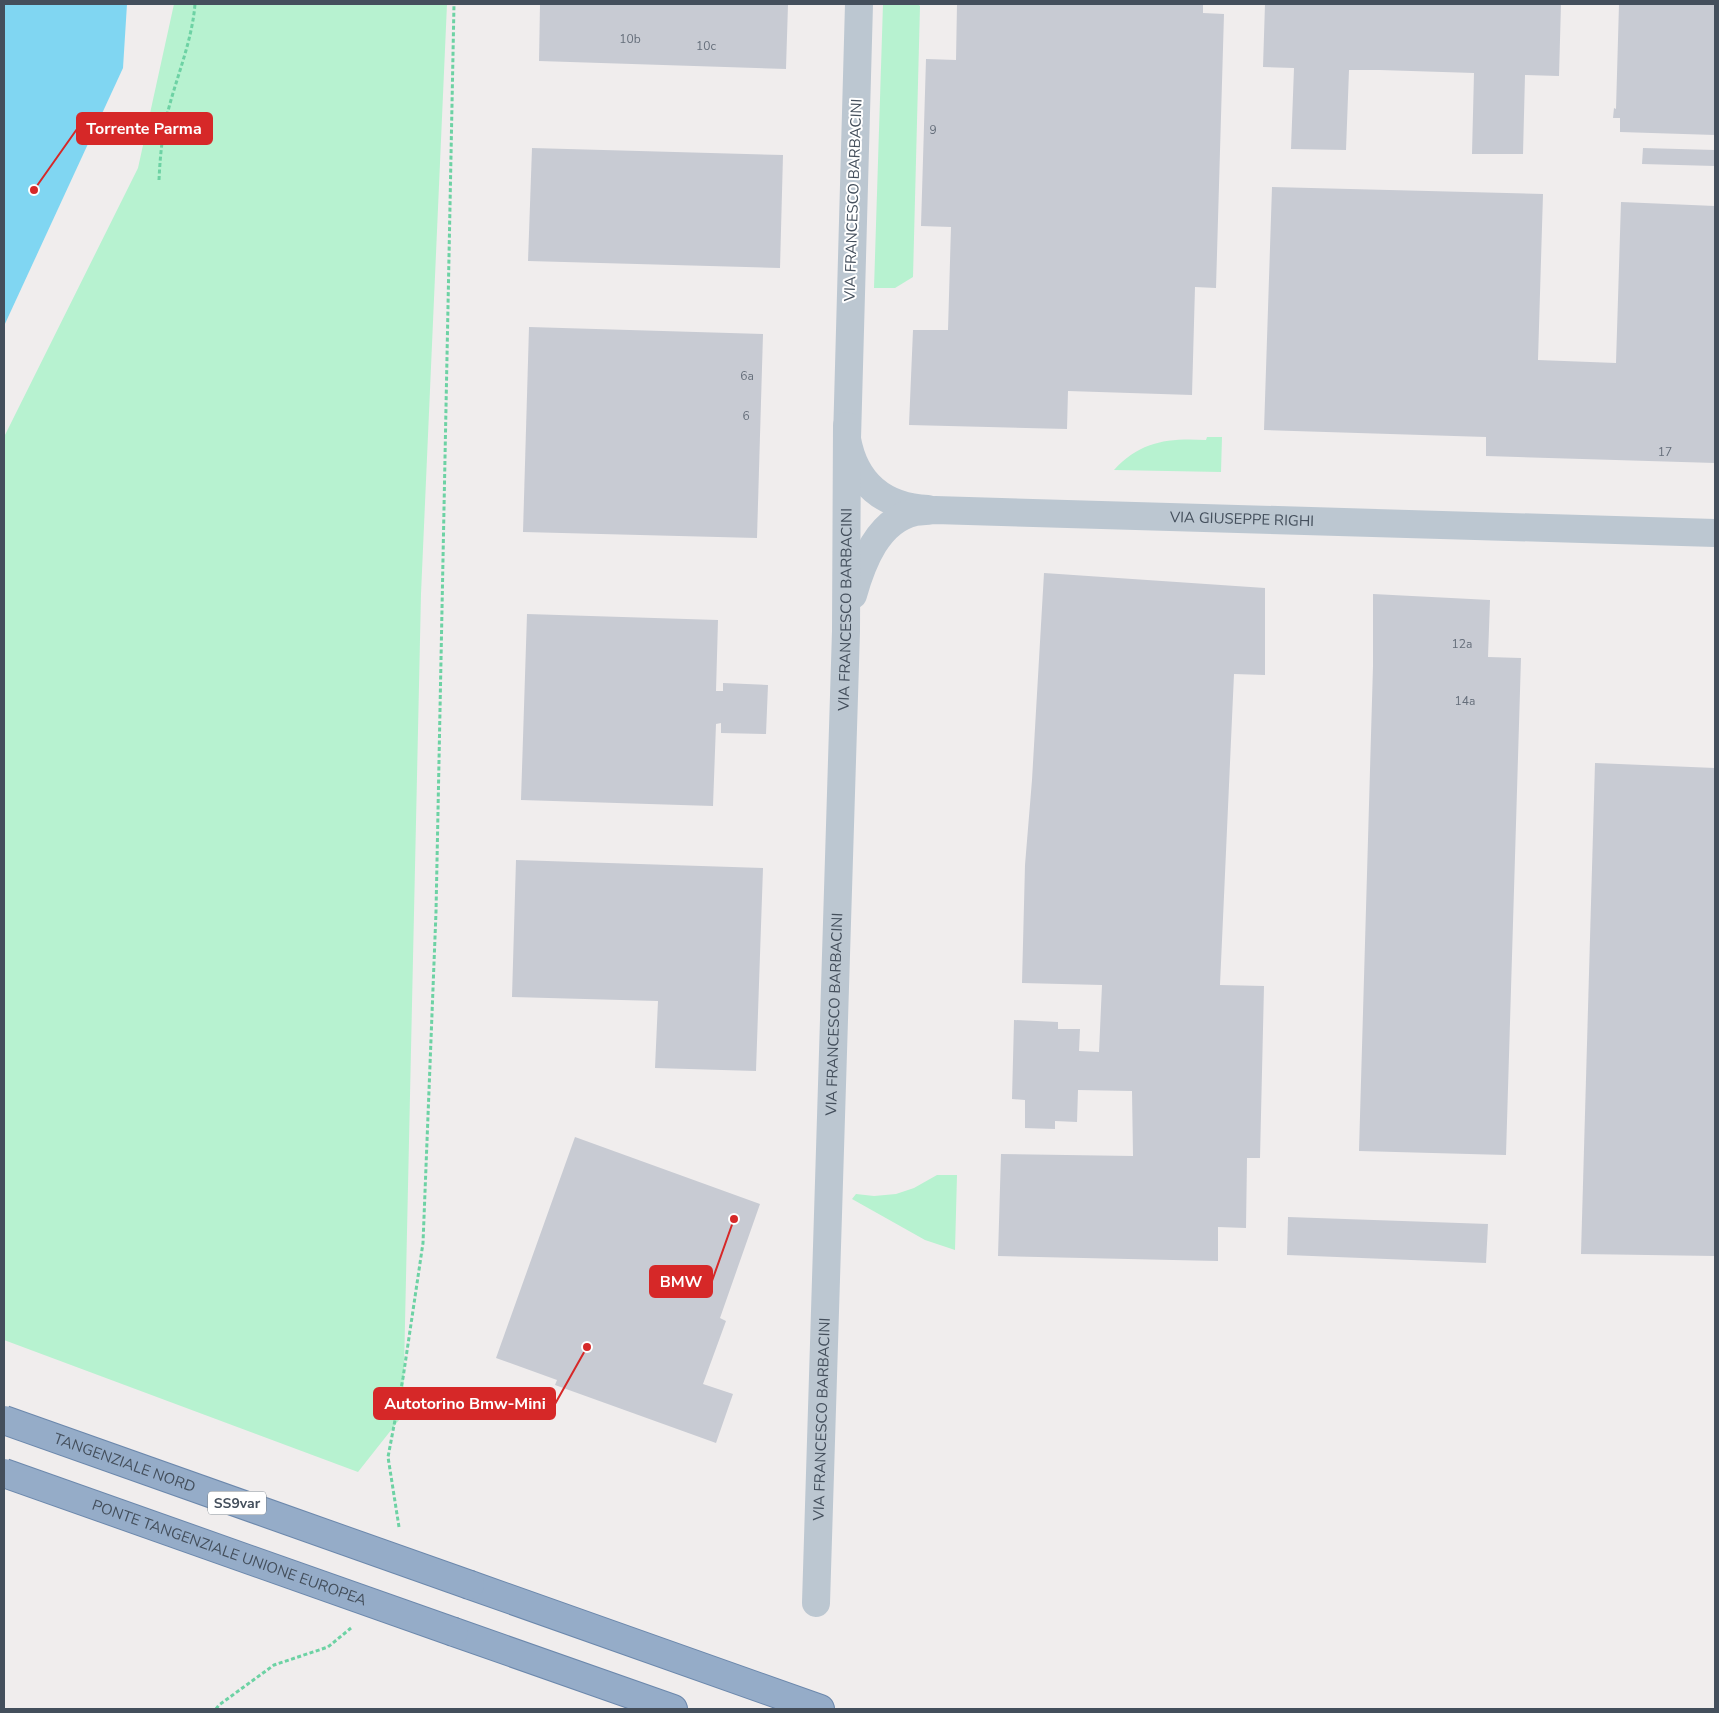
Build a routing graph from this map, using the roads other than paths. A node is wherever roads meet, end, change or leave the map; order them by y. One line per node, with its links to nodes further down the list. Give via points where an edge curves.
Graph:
1 (859, 4): 2 (street, VIA FRANCESCO BARBACINI)
2 (847, 426): 3 (street, VIA FRANCESCO BARBACINI, via 852,460 862,479 892,502); 5 (street, VIA FRANCESCO BARBACINI)
3 (935, 510): 4 (street, VIA GIUSEPPE RIGHI); 5 (street, VIA GIUSEPPE RIGHI, via 914,512 896,520 877,539 858,577)
4 (1715, 533)
5 (846, 631): 8 (street, VIA FRANCESCO BARBACINI)
6 (4, 1420): 10 (highway, TANGENZIALE NORD / SS9var, bridge)
7 (4, 1473): 9 (highway, PONTE TANGENZIALE UNIONE EUROPEA, bridge)
8 (816, 1603)
9 (673, 1709)
10 (820, 1709)

